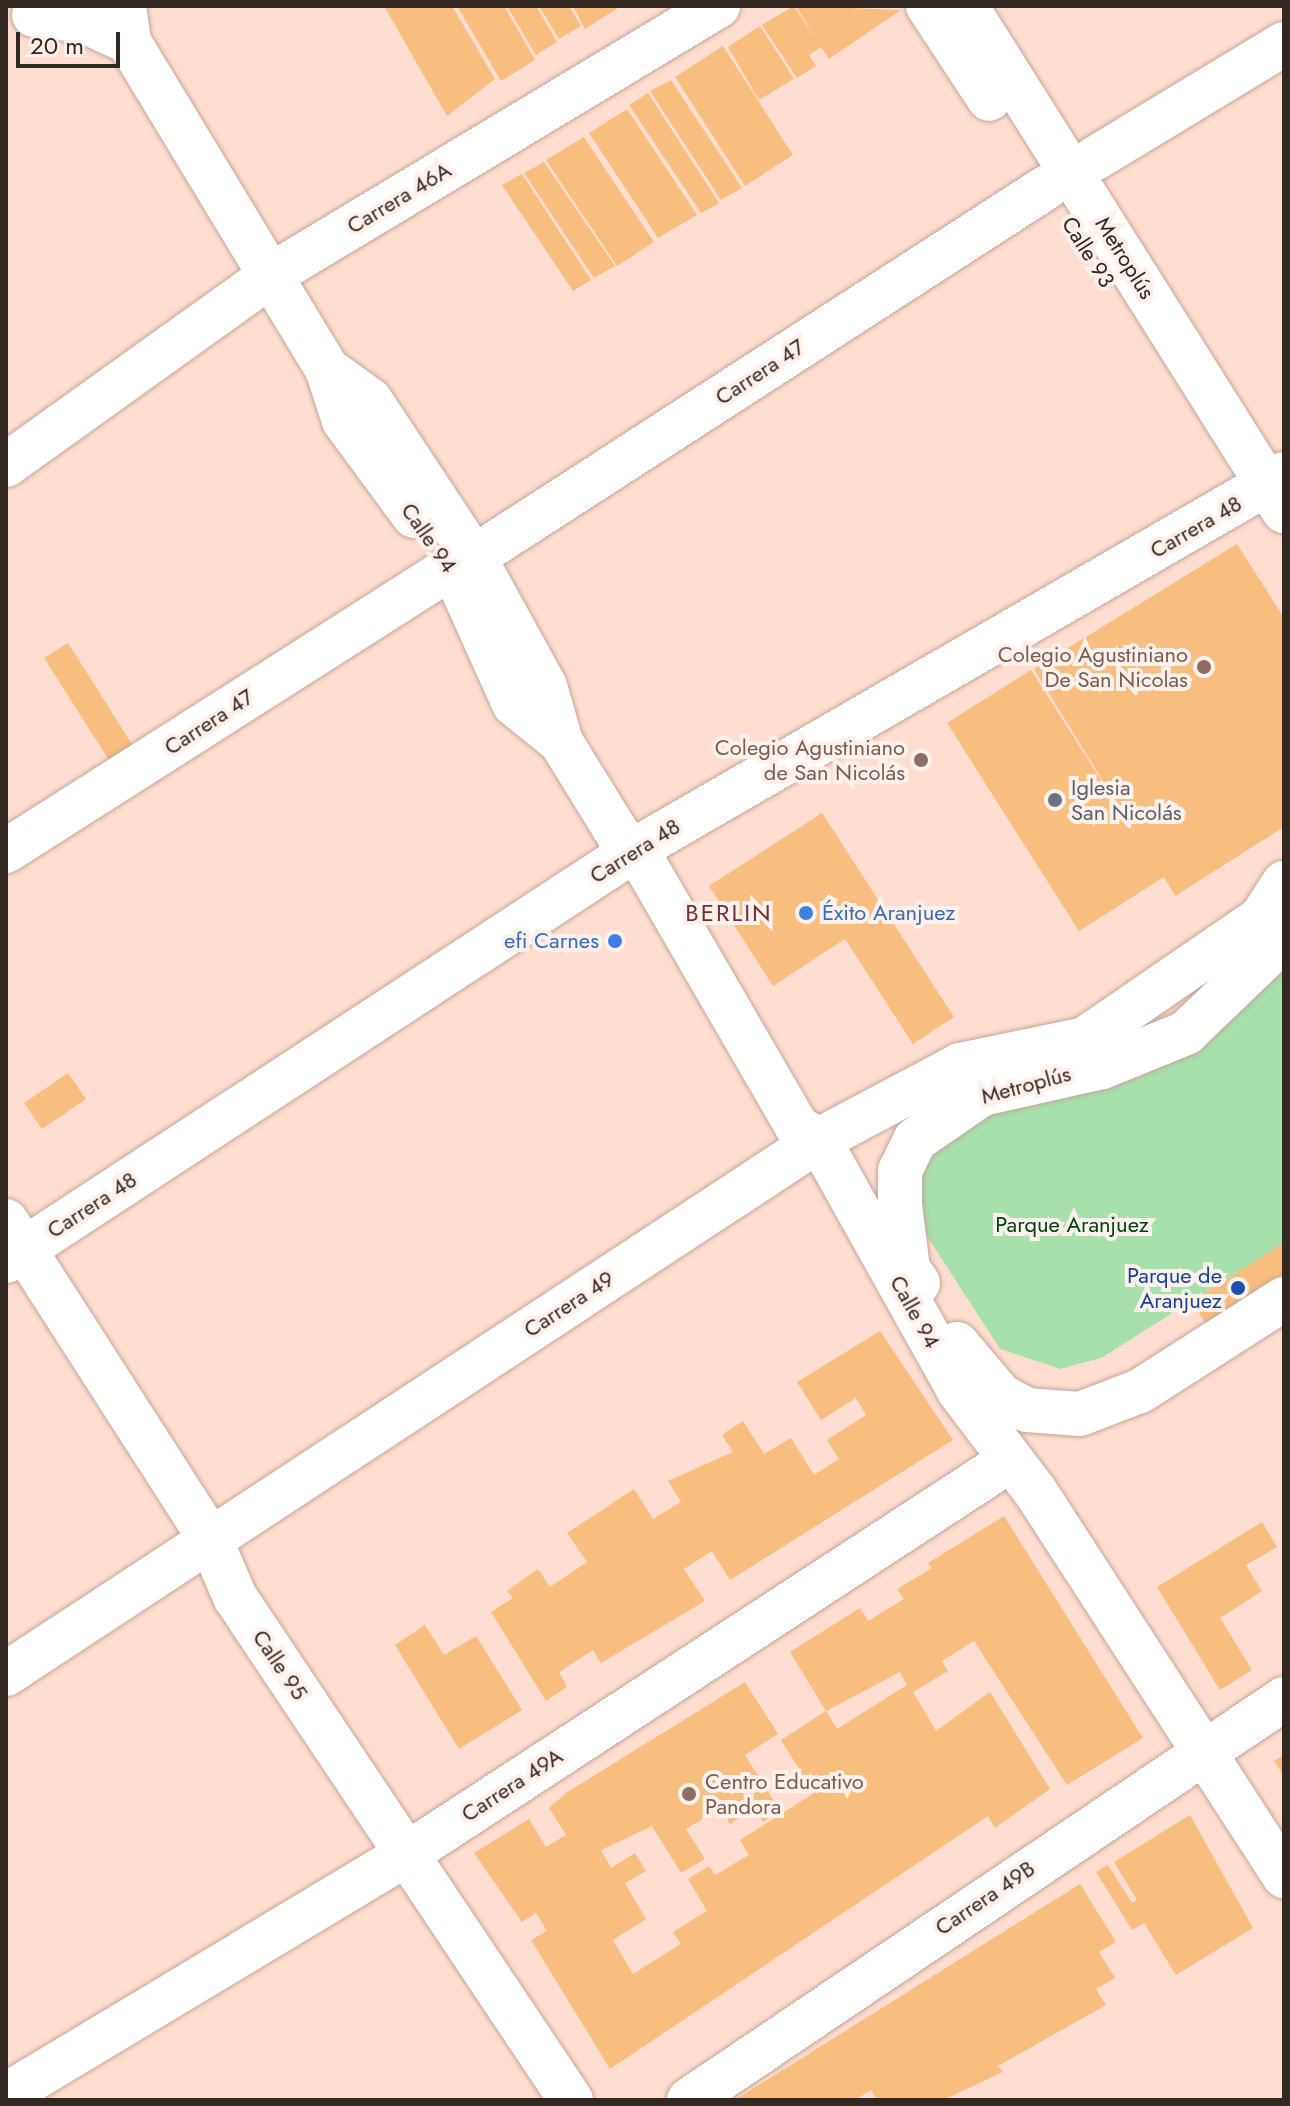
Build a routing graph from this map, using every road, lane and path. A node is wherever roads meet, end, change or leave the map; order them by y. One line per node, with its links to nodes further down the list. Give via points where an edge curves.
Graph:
1 (718, 6): 11 (street, Carrera 46A)
2 (928, 6): 9 (street, Calle 93)
3 (966, 6): 16 (street, Metroplús)
4 (997, 6): 8 (street)
5 (29, 18): 6 (street, Calle 94)
6 (126, 24): 11 (street, Calle 94)
7 (1284, 44): 8 (street)
8 (1094, 159): 10 (street)
9 (1047, 187): 16 (street, Calle 93); 17 (street, Carrera 47)
10 (1163, 267)
11 (271, 275): 13 (street, Carrera 46A); 17 (street, Calle 94, via 327,369 370,400)
12 (1210, 341): 16 (street)
13 (90, 403): 14 (street, Carrera 46A); 15 (street, Carrera 46A)
14 (6, 452)
15 (6, 465)
16 (1273, 485): 18 (street, Carrera 48)
17 (463, 562): 18 (street, Calle 94, via 545,686 561,742 619,836); 19 (street, Carrera 47)
18 (636, 849): 22 (street, Calle 94, via 797,1127); 23 (street, Carrera 48)
19 (6, 851)
20 (1284, 883): 22 (street, Carrera 49, via 1261,918 1085,1039 960,1065)
21 (1284, 939): 24 (street, Metroplús, via 1186,1033 1140,1055 995,1090 943,1114 915,1140 900,1171 908,1269 968,1361 1001,1396 1027,1410 1080,1414 1109,1407)
22 (819, 1140): 25 (street, Calle 94, via 959,1391); 26 (street, Carrera 49)
23 (12, 1244): 26 (street, Calle 95)
24 (1284, 1299)
25 (1009, 1461): 29 (street, Calle 94); 30 (street, Carrera 49A)
26 (210, 1539): 27 (street, Carrera 49); 30 (street, Calle 95, via 235,1597)
27 (6, 1674)
28 (1284, 1699): 29 (street, Carrera 49B)
29 (1203, 1753): 31 (street, Calle 94); 34 (street, Carrera 49B)
30 (407, 1854): 32 (street, Carrera 49A); 33 (street, Calle 95)
31 (1284, 1876)
32 (6, 2095)
33 (571, 2100)
34 (689, 2100)

